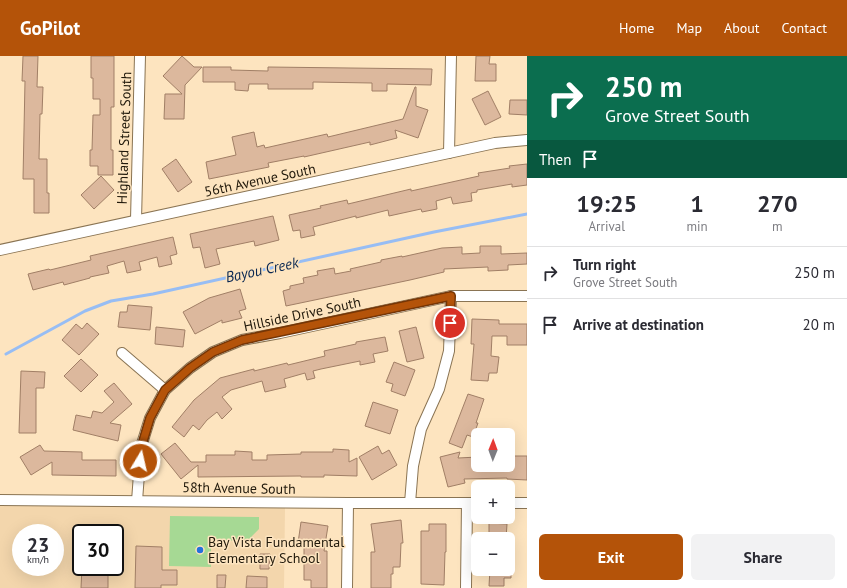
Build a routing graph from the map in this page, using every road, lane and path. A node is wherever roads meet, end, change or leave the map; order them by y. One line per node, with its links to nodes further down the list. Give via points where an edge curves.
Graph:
1 (140, 56): 5 (street, Highland Street South)
2 (451, 56): 4 (street)
3 (527, 140): 4 (street, 56th Avenue South, via 496,143)
4 (449, 153): 5 (street, 56th Avenue South)
5 (136, 220): 6 (street, 56th Avenue South)
6 (0, 250)
7 (451, 296): 8 (street, Hillside Drive South); 10 (street, Hillside Drive South, via 242,340 213,352); 14 (street, via 449,351 439,389 421,429 413,466)
8 (527, 296)
9 (122, 353): 10 (street)
10 (165, 390): 12 (street, Hillside Drive South, via 150,418 141,448)
11 (0, 500): 12 (street, 58th Avenue South)
12 (137, 501): 13 (street, 58th Avenue South)
13 (348, 503): 14 (street, 58th Avenue South); 19 (street)
14 (410, 503): 15 (street, 58th Avenue South)
15 (467, 503): 16 (street, 58th Avenue South); 20 (street)
16 (471, 503)
17 (515, 503): 18 (street)
18 (527, 503)
19 (347, 588)
20 (466, 588)

